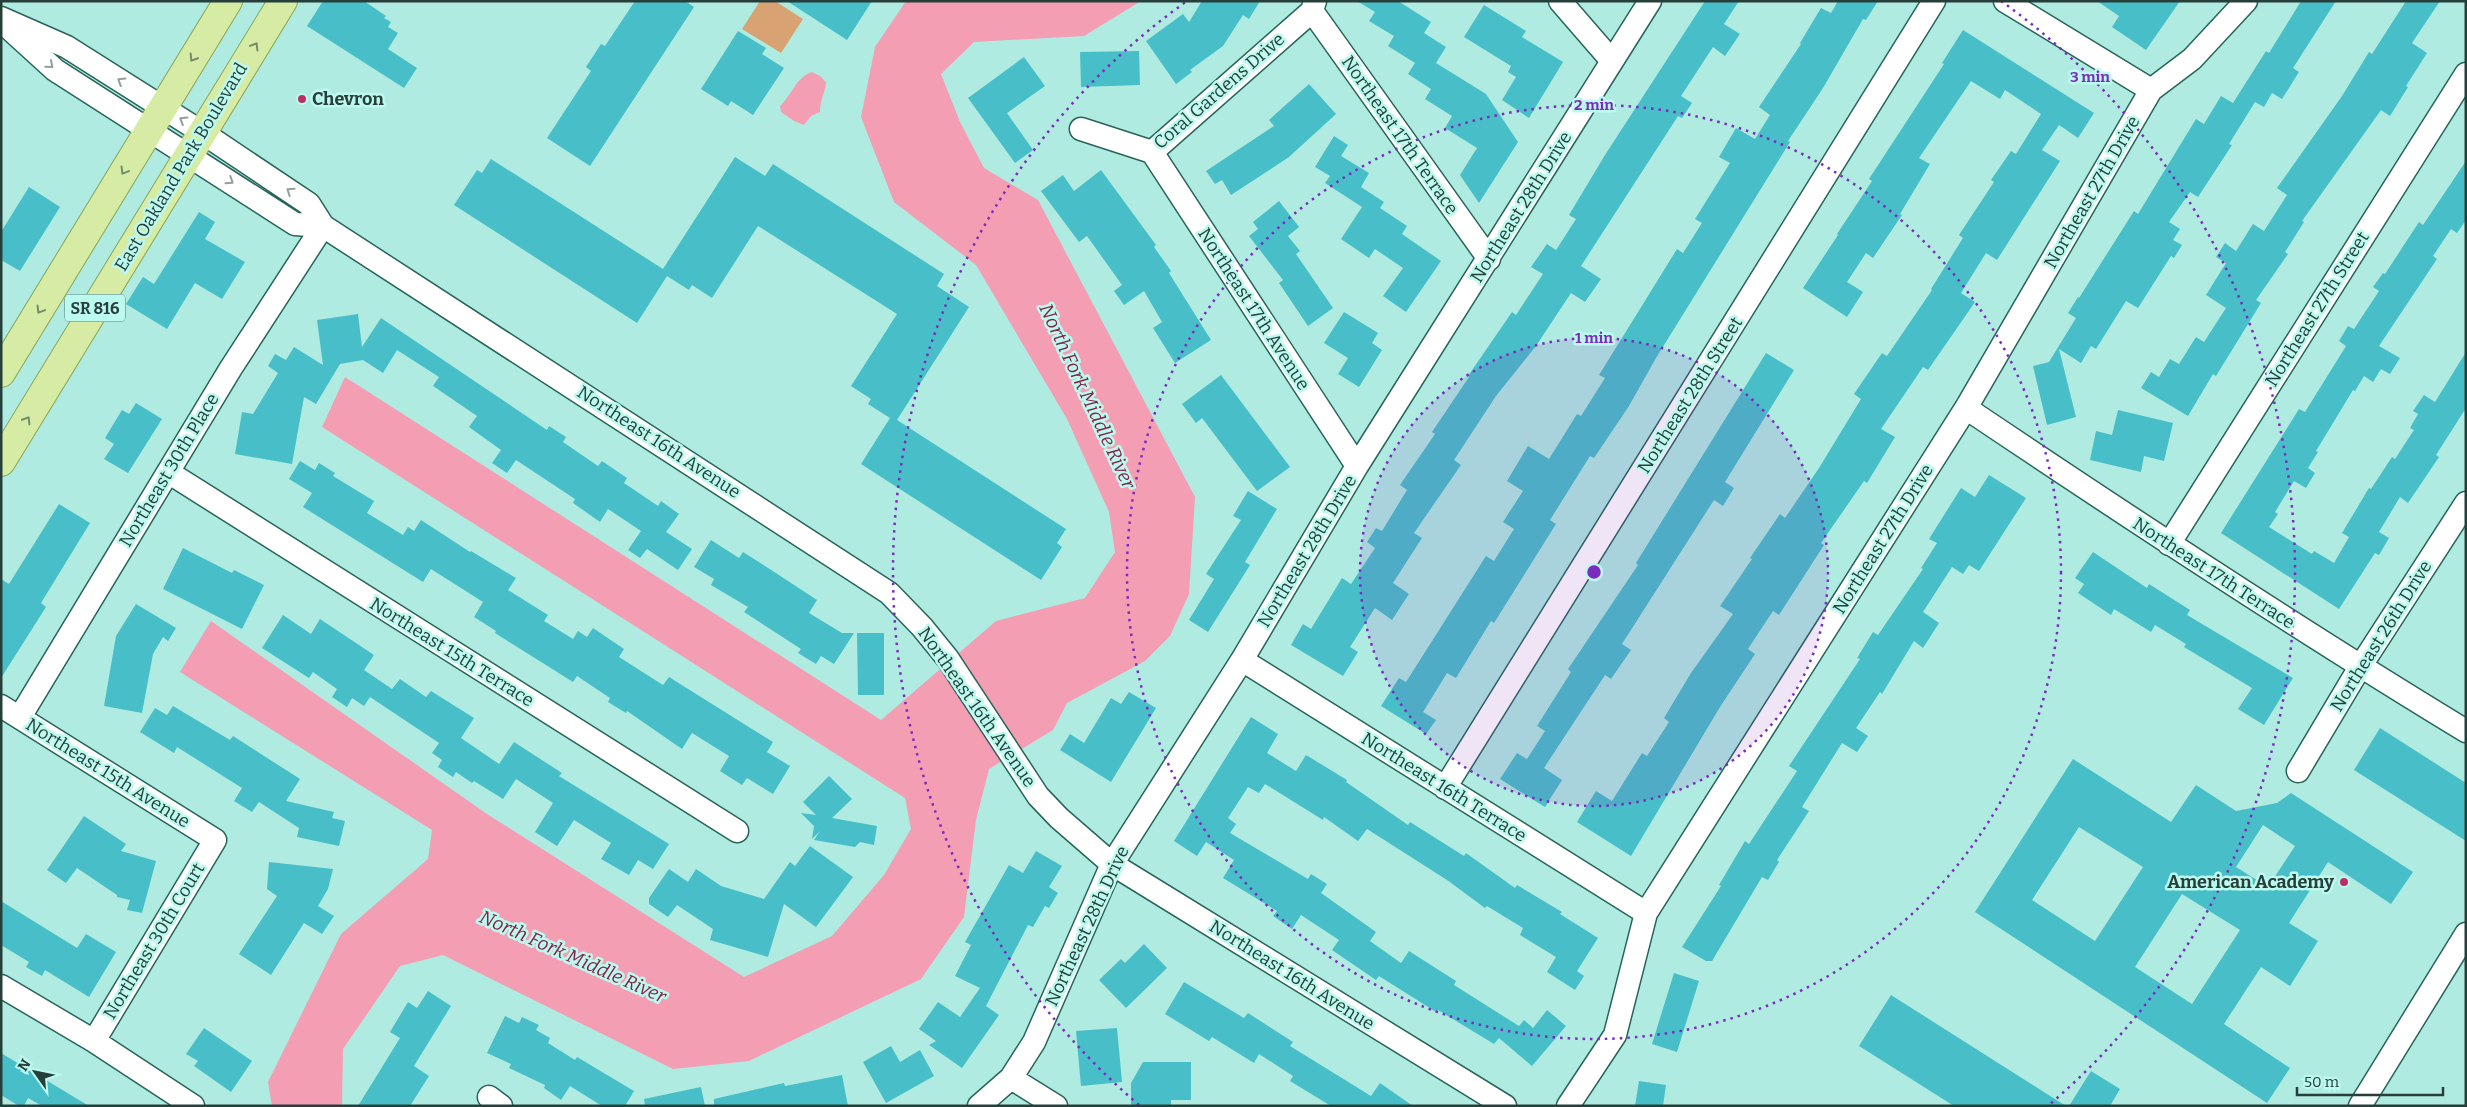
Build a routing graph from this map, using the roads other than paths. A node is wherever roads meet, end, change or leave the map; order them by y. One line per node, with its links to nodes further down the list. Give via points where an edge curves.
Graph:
1 (228, 1): 13 (main road, SR 816, one-way to 13)
2 (283, 1): 15 (main road, East Oakland Park Boulevard / SR 816, one-way to 2)
3 (1560, 1): 10 (street)
4 (1650, 1): 10 (street, Northeast 28th Drive)
5 (1934, 1): 31 (street, Northeast 28th Street)
6 (2005, 1): 12 (street)
7 (2246, 1): 12 (street, Northeast 27th Drive, via 2192,59)
8 (1314, 6): 16 (street, Coral Gardens Drive); 18 (street, Northeast 17th Terrace)
9 (1, 19): 13 (street, Northeast 16th Avenue, via 55,70)
10 (1612, 60): 18 (street, Northeast 28th Drive)
11 (2466, 74): 25 (street, Northeast 27th Street)
12 (2151, 90): 20 (street, Northeast 27th Drive)
13 (156, 118): 15 (street, Northeast 16th Avenue); 19 (main road, SR 816, one-way to 19)
14 (1080, 129): 16 (street, Coral Gardens Drive)
15 (196, 144): 17 (street, Northeast 16th Avenue, via 295,224); 21 (main road, East Oakland Park Boulevard / SR 816, one-way to 15)
16 (1152, 152): 22 (street, Northeast 17th Avenue)
17 (323, 226): 23 (street, Northeast 30th Place); 34 (street, Northeast 16th Avenue, via 889,593 948,659 1038,796)
18 (1489, 259): 22 (street, Northeast 28th Drive)
19 (1, 373)
20 (1966, 408): 25 (street, Northeast 17th Terrace); 35 (street, Northeast 27th Drive)
21 (1, 462)
22 (1357, 466): 26 (street, Northeast 28th Drive)
23 (168, 472): 28 (street, Northeast 30th Place); 32 (street, Northeast 15th Terrace)
24 (2466, 503): 27 (street, Northeast 26th Drive)
25 (2169, 544): 27 (street, Northeast 17th Terrace)
26 (1242, 660): 31 (street, Northeast 16th Terrace); 34 (street, Northeast 28th Drive)
27 (2360, 667): 29 (street, Northeast 17th Terrace); 30 (street, Northeast 26th Drive)
28 (10, 711): 33 (street, Northeast 15th Avenue)
29 (2466, 731)
30 (2298, 771)
31 (1445, 788): 35 (street, Northeast 16th Terrace)
32 (737, 831)
33 (215, 840): 38 (street, Northeast 30th Court)
34 (1112, 864): 39 (street, Northeast 28th Drive, via 1034,1042); 43 (street, Northeast 16th Avenue)
35 (1646, 913): 44 (street, Northeast 27th Drive, via 1614,1035)
36 (2466, 934): 45 (street)
37 (1, 986): 38 (street)
38 (94, 1042): 40 (street)
39 (1011, 1078): 41 (street, Northeast 28th Drive); 42 (street)
40 (193, 1106)
41 (979, 1106)
42 (1056, 1106)
43 (1505, 1106)
44 (1568, 1106)
45 (2360, 1106)

